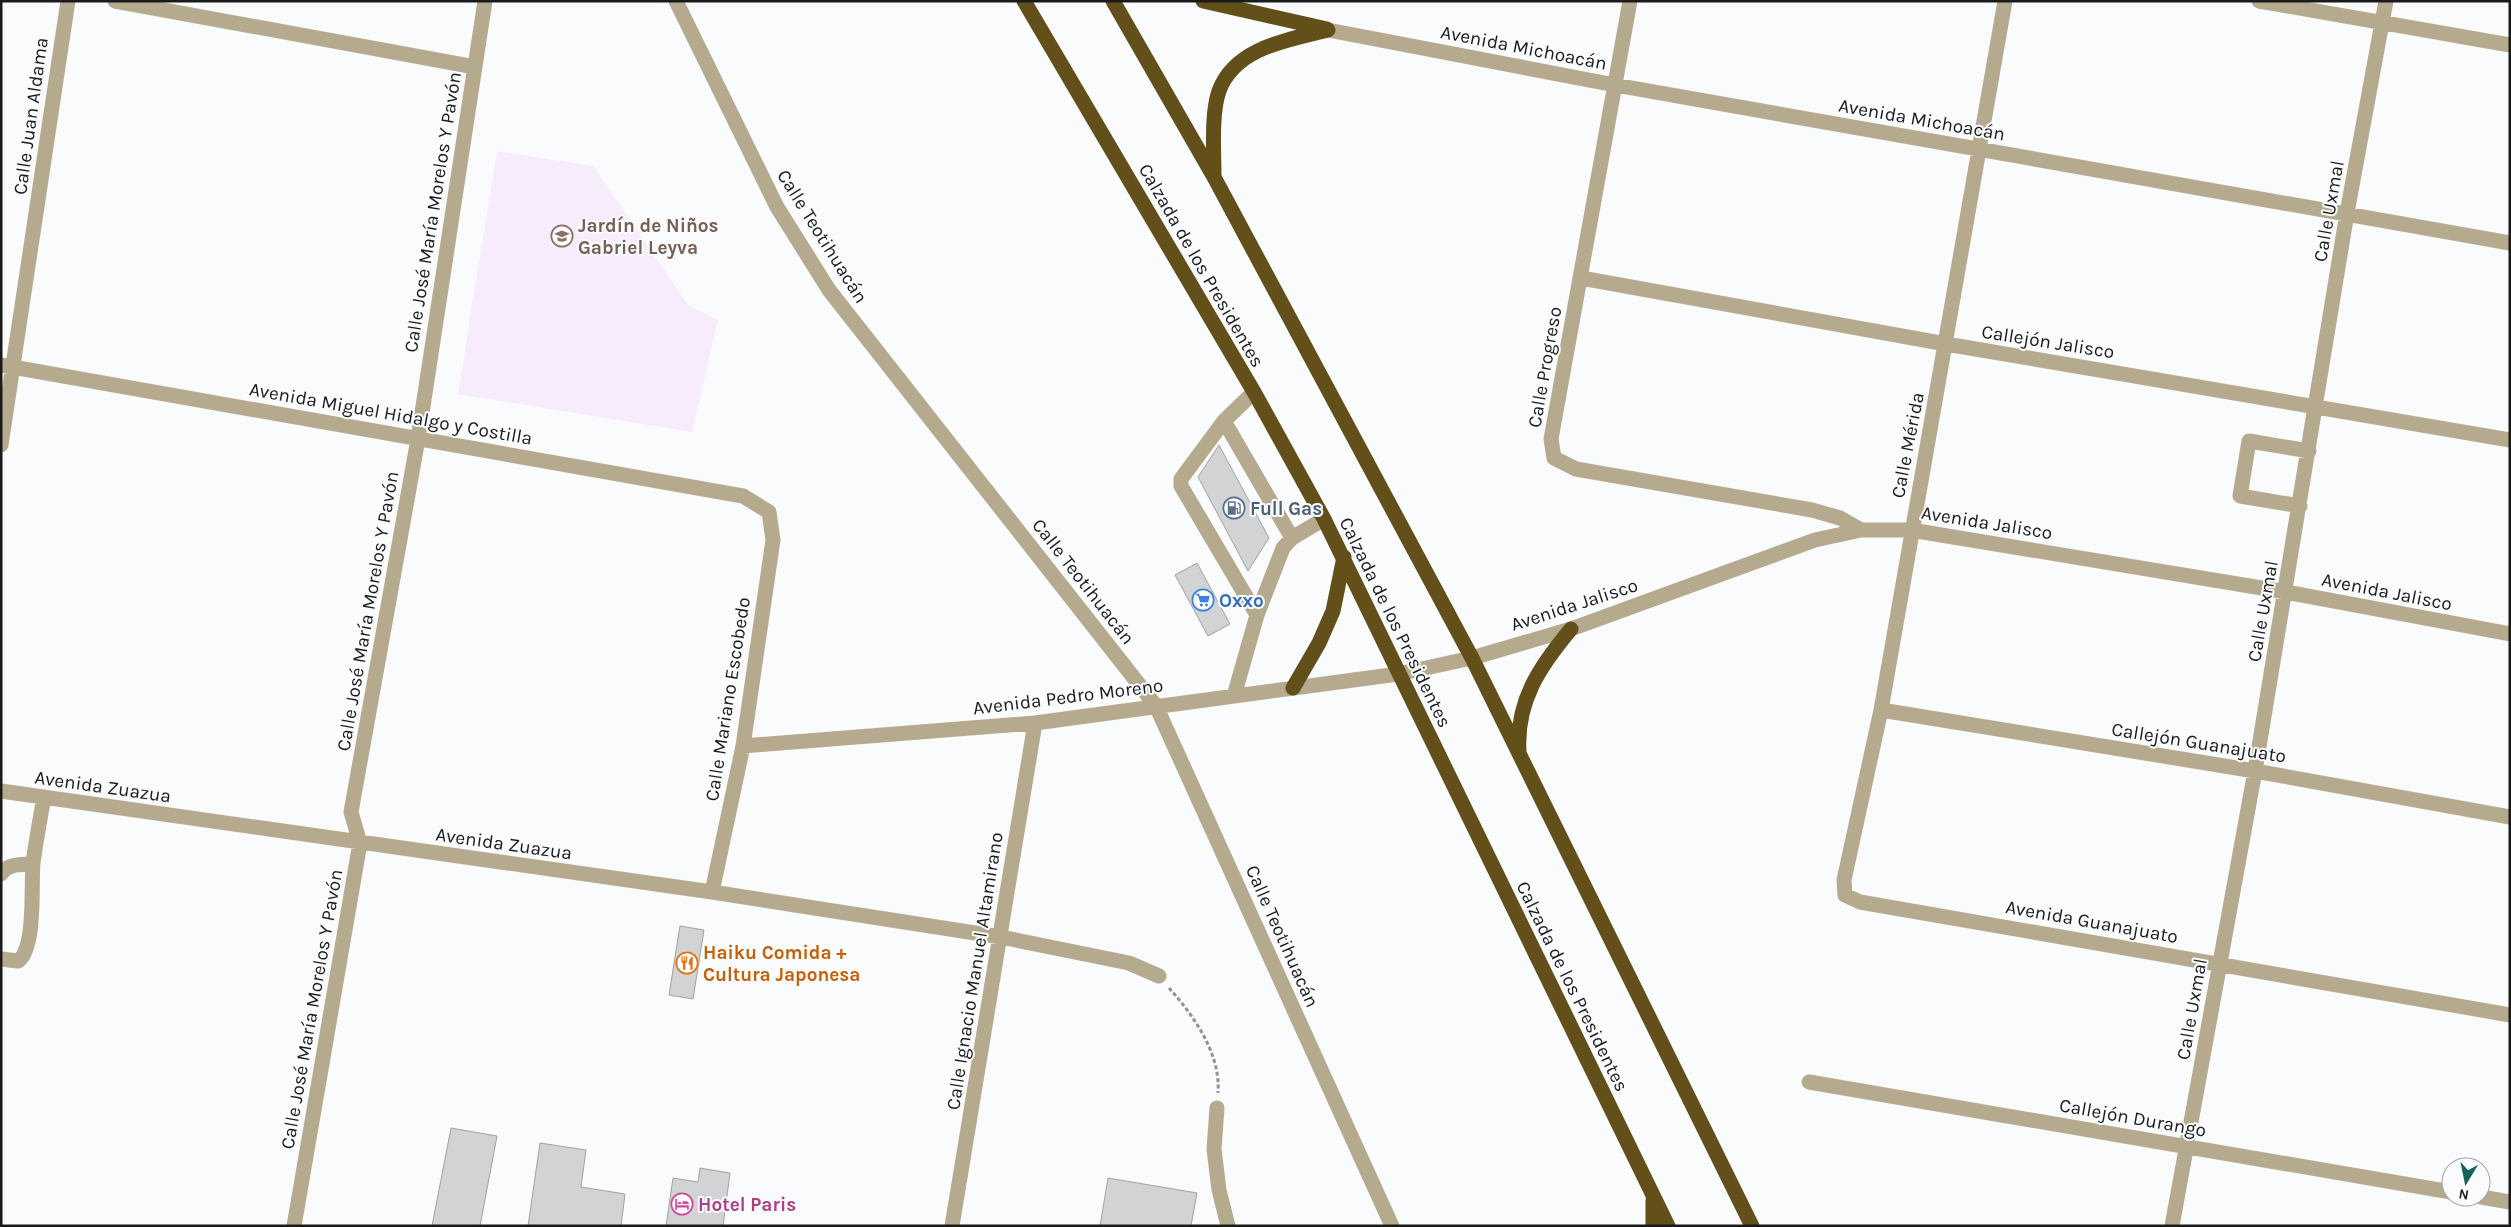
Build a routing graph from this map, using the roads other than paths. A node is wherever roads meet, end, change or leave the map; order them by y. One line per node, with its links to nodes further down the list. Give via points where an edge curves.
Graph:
1 (68, 1): 24 (street, Calle Juan Aldama)
2 (115, 1): 16 (street)
3 (485, 1): 16 (street, Calle José María Morelos Y Pavón)
4 (676, 1): 47 (street, Calle Teotihuacán, via 777,207 829,290)
5 (1024, 1): 25 (highway, Calzada de los Presidentes)
6 (1112, 1): 19 (highway)
7 (1203, 1): 12 (highway)
8 (1630, 1): 17 (street, Calle Progreso)
9 (2005, 1): 18 (street, Calle Mérida)
10 (2259, 1): 13 (street)
11 (2386, 1): 13 (street, Calle Uxmal)
12 (1242, 5): 14 (highway)
13 (2383, 22): 15 (street); 20 (street, Calle Uxmal)
14 (1328, 30): 17 (street, Avenida Michoacán); 19 (highway, via 1277,43 1252,54 1231,70 1219,92)
15 (2510, 45)
16 (475, 67): 28 (street, Calle José María Morelos Y Pavón)
17 (1615, 85): 18 (street, Avenida Michoacán); 22 (street, Calle Progreso)
18 (1978, 149): 20 (street, Avenida Michoacán); 23 (street, Calle Mérida)
19 (1214, 178): 43 (highway)
20 (2347, 214): 21 (street, Avenida Michoacán); 26 (street, Calle Uxmal)
21 (2510, 243)
22 (1581, 278): 23 (street, Callejón Jalisco); 35 (street, Calle Progreso, via 1551,439 1554,458 1576,469 1812,510 1840,518)
23 (1946, 344): 26 (street, Callejón Jalisco); 36 (street, Calle Mérida)
24 (7, 366): 28 (street, Avenida Miguel Hidalgo y Costilla); 30 (street, Calle Juan Aldama)
25 (1254, 392): 27 (street); 34 (highway, Calzada de los Presidentes)
26 (2316, 406): 29 (street, Callejón Jalisco); 31 (street, Calle Uxmal)
27 (1224, 421): 37 (street); 40 (street, via 1180,480)
28 (418, 439): 33 (street, Avenida Miguel Hidalgo y Costilla, via 743,496); 56 (street, Calle José María Morelos Y Pavón, via 351,812)
29 (2510, 440)
30 (1, 445)
31 (2309, 451): 32 (street, Calle Uxmal); 32 (street, via 2248,441 2240,496)
32 (2300, 506): 39 (street, Calle Uxmal)
33 (769, 512): 50 (street, Calle Mariano Escobedo, via 773,540)
34 (1324, 519): 37 (street); 38 (highway, Calzada de los Presidentes)
35 (1861, 530): 36 (street, Avenida Jalisco); 41 (street, Avenida Jalisco, via 1815,540)
36 (1911, 530): 39 (street, Avenida Jalisco); 48 (street, Calle Mérida)
37 (1292, 538): 40 (street, via 1283,548)
38 (1344, 557): 44 (highway, Calzada de los Presidentes); 45 (highway, via 1333,611)
39 (2286, 592): 42 (street, Avenida Jalisco); 52 (street, Calle Uxmal)
40 (1257, 615): 46 (street)
41 (1571, 629): 43 (street, Avenida Jalisco); 51 (highway, via 1540,667 1530,688 1518,734)
42 (2510, 634)
43 (1472, 658): 44 (street, Avenida Jalisco); 51 (highway)
44 (1398, 674): 45 (street, Avenida Pedro Moreno); 70 (highway, Calzada de los Presidentes)
45 (1293, 688): 46 (street, Avenida Pedro Moreno)
46 (1234, 696): 47 (street, Avenida Pedro Moreno)
47 (1156, 706): 49 (street, Avenida Pedro Moreno); 76 (street, Calle Teotihuacán)
48 (1881, 710): 52 (street, Callejón Guanajuato); 60 (street, Calle Mérida, via 1844,880)
49 (1035, 723): 50 (street, Avenida Pedro Moreno); 61 (street, Calle Ignacio Manuel Altamirano)
50 (743, 746): 59 (street, Calle Mariano Escobedo)
51 (1520, 758): 79 (highway)
52 (2255, 771): 55 (street, Callejón Guanajuato); 63 (street, Calle Uxmal)
53 (1, 792): 54 (street, Avenida Zuazua)
54 (44, 797): 56 (street, Avenida Zuazua); 57 (street)
55 (2510, 817)
56 (360, 843): 59 (street, Avenida Zuazua); 73 (street, Calle José María Morelos Y Pavón)
57 (33, 864): 58 (street, via 12,866); 62 (street, via 33,896 25,953 18,961)
58 (1, 874)
59 (712, 892): 61 (street, Avenida Zuazua)
60 (1846, 895): 63 (street, Avenida Guanajuato, via 1860,902)
61 (1001, 937): 64 (street, Avenida Zuazua, via 1129,964); 74 (street, Calle Ignacio Manuel Altamirano)
62 (1, 959)
63 (2219, 963): 65 (street, Avenida Guanajuato); 68 (street, Calle Uxmal)
64 (1159, 976)
65 (2510, 1015)
66 (1809, 1082): 68 (street, Callejón Durango)
67 (1217, 1108): 75 (street, via 1214,1149)
68 (2188, 1146): 69 (street, Callejón Durango); 80 (street, Calle Uxmal)
69 (2441, 1190)
70 (1653, 1196): 77 (highway); 78 (highway, Calzada de los Presidentes)
71 (2491, 1199): 72 (street)
72 (2510, 1202)
73 (294, 1226)
74 (952, 1226)
75 (1228, 1226)
76 (1392, 1226)
77 (1654, 1226)
78 (1668, 1226)
79 (1752, 1226)
80 (2172, 1226)

